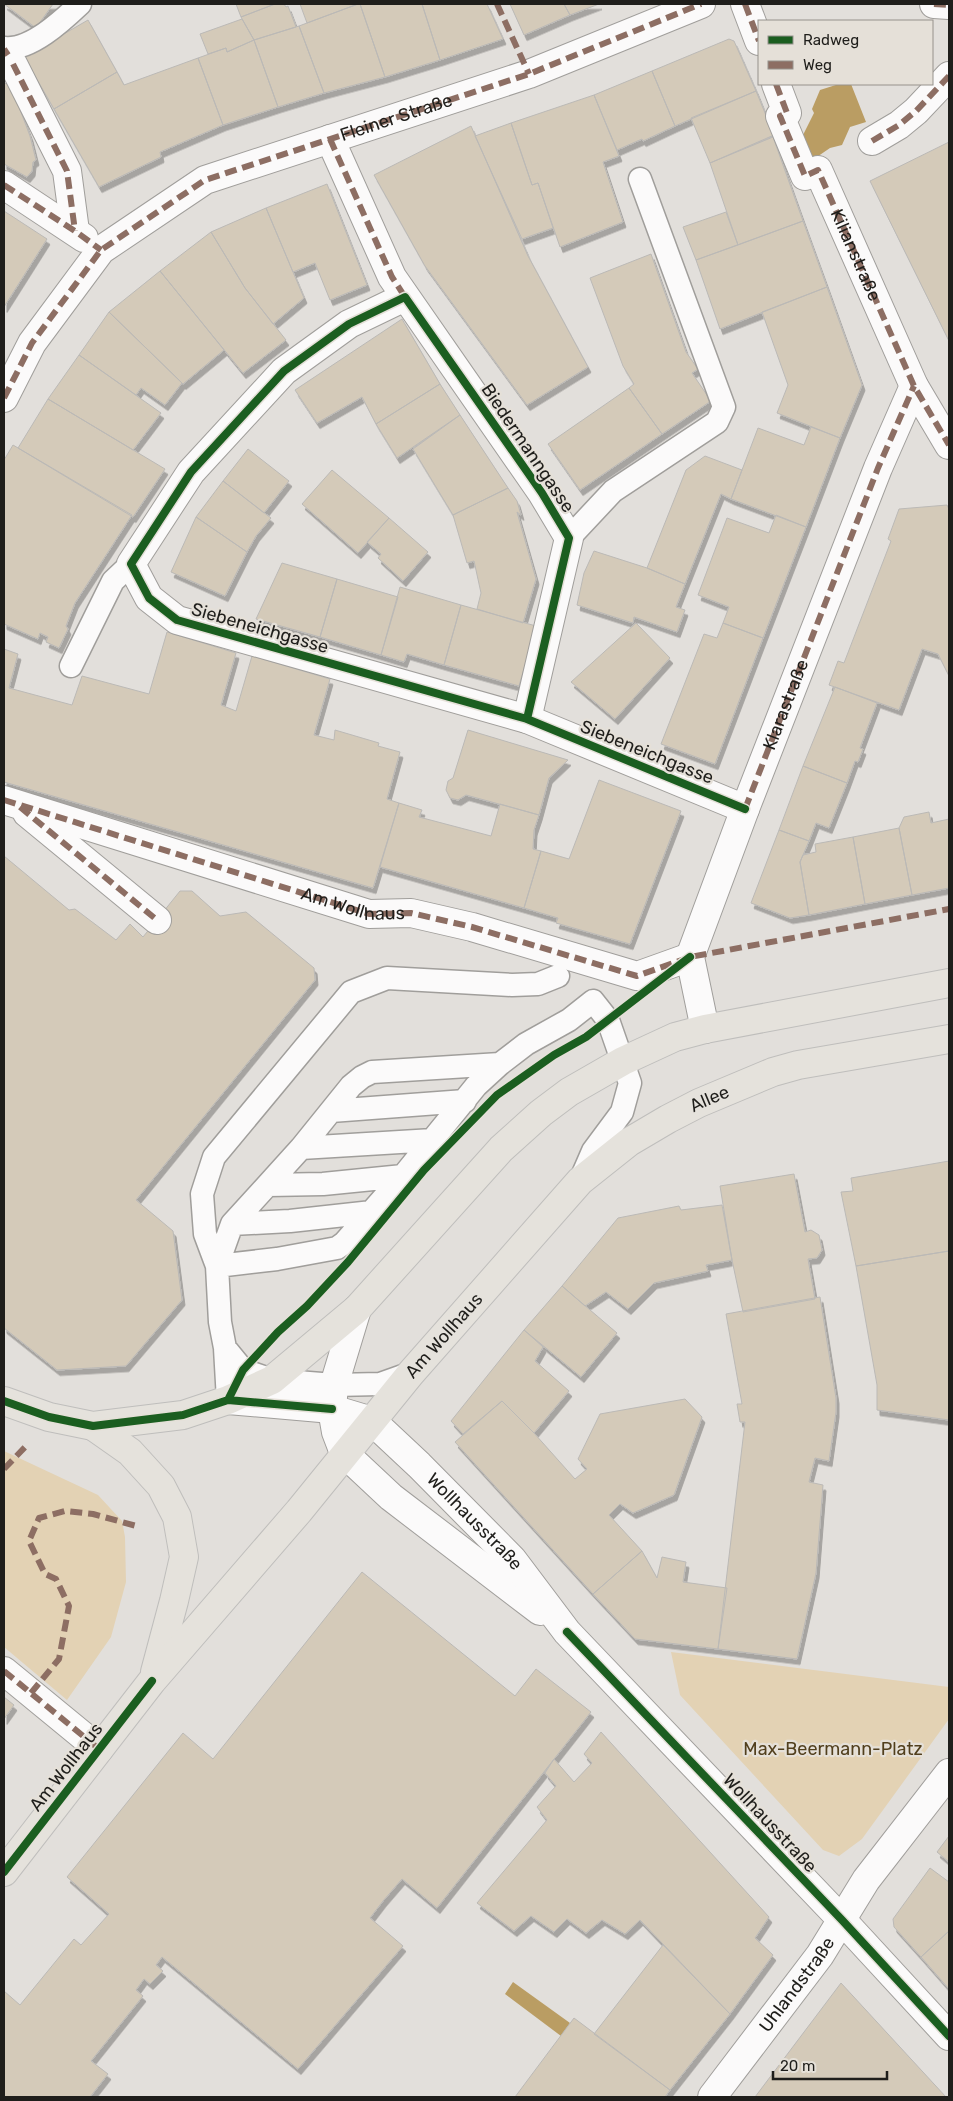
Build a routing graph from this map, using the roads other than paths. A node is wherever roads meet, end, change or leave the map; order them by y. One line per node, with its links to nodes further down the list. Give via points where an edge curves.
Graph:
1 (80, 4): 7 (lane, via 51,29 16,48)
2 (701, 4): 10 (street, Fleiner Straße, via 529,74)
3 (745, 4): 6 (street)
4 (934, 4): 5 (street)
5 (949, 5)
6 (758, 38)
7 (8, 56): 14 (street, via 67,171)
8 (949, 76): 11 (street, via 916,111)
9 (776, 85): 17 (street, Kilianstraße, via 787,113 780,116 805,176 818,170)
10 (330, 139): 15 (street, Fleiner Straße, via 205,180); 16 (street, Biedermanngasse, via 392,276)
11 (872, 141)
12 (640, 179): 20 (lane, Biedermanngasse, via 724,407 717,422 613,491)
13 (4, 185): 14 (street)
14 (75, 231): 15 (street)
15 (101, 250): 18 (street, Fleiner Straße, via 32,343)
16 (406, 297): 20 (street, Biedermanngasse, via 542,493); 21 (street, via 349,324 284,371 191,472)
17 (914, 386): 19 (street, Kilianstraße); 25 (street, Klarastraße, via 878,468)
18 (4, 398)
19 (949, 445)
20 (569, 538): 23 (street, Biedermanngasse)
21 (131, 564): 22 (lane, via 112,581); 23 (street, Siebeneichgasse, via 149,598 177,620)
22 (72, 666)
23 (527, 719): 25 (street, Siebeneichgasse)
24 (10, 802): 26 (street, Am Wollhaus); 27 (street, Am Wollhaus, via 369,914 411,913 472,927 637,976)
25 (745, 809): 27 (street, Klarastraße)
26 (157, 920)
27 (690, 957): 30 (street)
28 (558, 976): 44 (lane, via 538,984 512,985 387,978 351,992 214,1157 202,1194 204,1234)
29 (949, 983): 30 (main road)
30 (705, 1029): 32 (main road, via 675,1038)
31 (949, 1039): 39 (main road, Allee, via 773,1072 668,1119 629,1142)
32 (623, 1061): 33 (lane, via 608,1020 592,1001 569,1020 526,1044); 39 (lane, via 630,1083 622,1112 593,1151); 45 (main road, Am Wollhaus, via 569,1092 501,1149)
33 (500, 1064): 34 (lane); 35 (lane, via 372,1072 351,1086)
34 (465, 1100): 35 (lane); 36 (lane)
35 (331, 1111): 37 (lane)
36 (433, 1140): 37 (lane); 38 (lane)
37 (300, 1148): 40 (lane)
38 (404, 1176): 40 (lane, via 323,1184); 41 (lane)
39 (580, 1182): 43 (main road, Allee)
40 (268, 1185): 42 (lane)
41 (372, 1212): 42 (lane); 44 (lane, via 337,1248)
42 (232, 1224): 44 (lane)
43 (516, 1251): 47 (main road, Am Wollhaus)
44 (217, 1266): 46 (lane)
45 (357, 1309): 48 (main road, Am Wollhaus); 49 (street, Am Wollhaus)
46 (224, 1348): 48 (lane, via 243,1370); 50 (lane)
47 (411, 1373): 49 (lane); 52 (main road, Am Wollhaus)
48 (272, 1380): 49 (lane); 50 (main road, Am Wollhaus)
49 (333, 1397): 50 (street, Am Wollhaus); 52 (street, Am Wollhaus); 54 (street, Am Wollhaus, via 336,1432)
50 (228, 1400): 53 (main road, Am Wollhaus, via 183,1415)
51 (4, 1401): 53 (main road, Am Wollhaus, via 49,1417)
52 (372, 1421): 54 (main road, Am Wollhaus); 56 (street, Wollhausstraße, via 512,1559)
53 (93, 1426): 58 (main road, Am Wollhaus, via 130,1452 160,1486 177,1517 184,1557)
54 (344, 1453): 55 (street, Am Wollhaus); 58 (main road, Am Wollhaus, via 299,1511)
55 (392, 1497): 56 (street, Wollhausstraße)
56 (567, 1632): 62 (street, Wollhausstraße)
57 (4, 1671): 59 (street, Am Wollhaus)
58 (152, 1681): 59 (main road, Am Wollhaus)
59 (98, 1749): 61 (main road, Am Wollhaus)
60 (949, 1773): 62 (street, Uhlandstraße, via 866,1880)
61 (4, 1872)
62 (842, 1920): 63 (street, Wollhausstraße); 64 (street, Uhlandstraße, via 820,1955)
63 (949, 2036)
64 (712, 2097)

